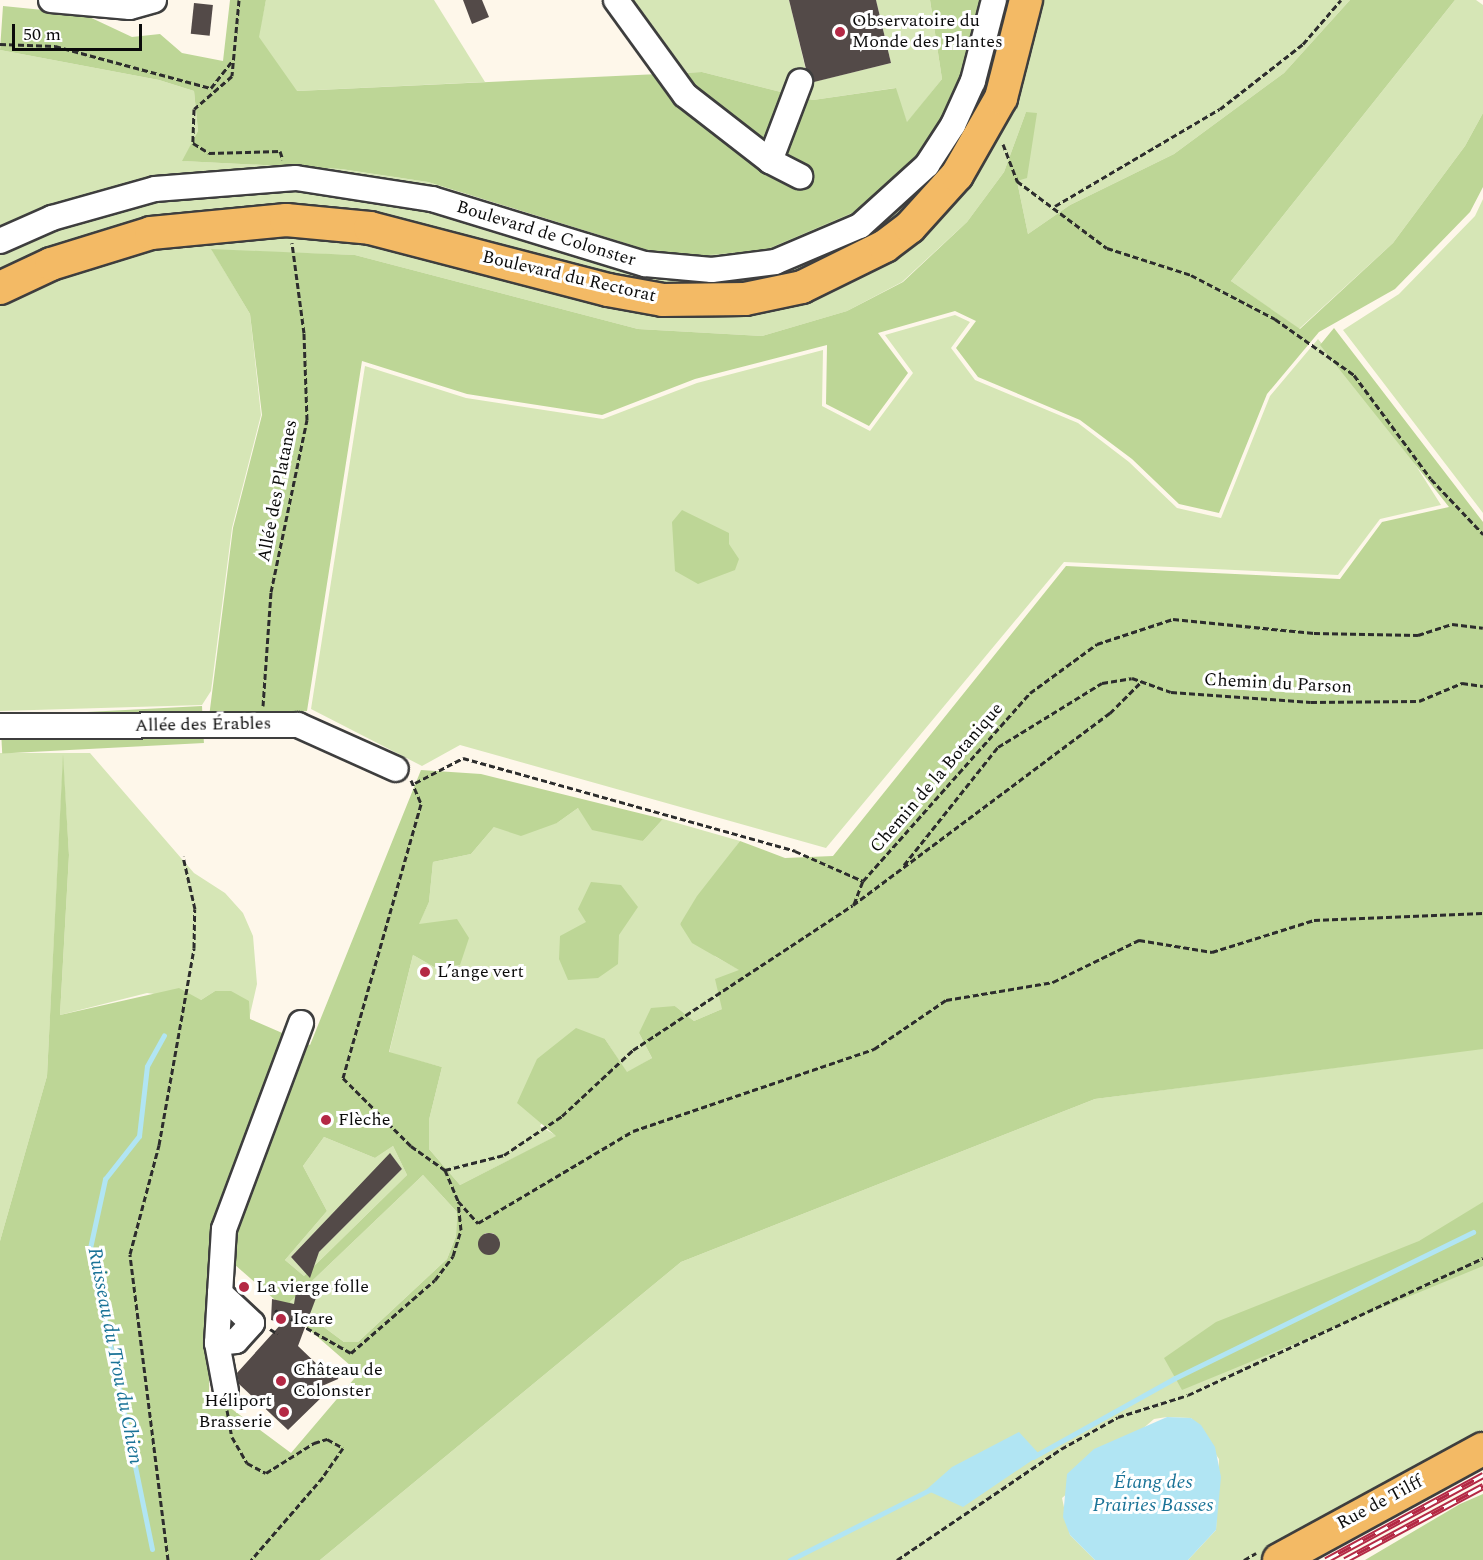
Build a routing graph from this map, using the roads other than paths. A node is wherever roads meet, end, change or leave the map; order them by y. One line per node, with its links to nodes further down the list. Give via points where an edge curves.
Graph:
1 (51, 0): 2 (street, via 130,7)
2 (154, 0)
3 (616, 0): 7 (street, via 685,95)
4 (994, 0): 9 (street, Boulevard de Colonster, via 973,81 953,125 927,165 860,226 775,262 712,270 645,264 432,199 296,178 155,189 52,218)
5 (1026, 0): 10 (main road, Boulevard du Rectorat, via 1001,98 957,175 926,211 885,246 802,287 745,299 663,300 608,290 370,228 286,220 151,233 51,264)
6 (800, 82): 7 (street)
7 (770, 161): 8 (street)
8 (801, 176)
9 (0, 241)
10 (0, 288)
11 (0, 726): 12 (street, Allée des Érables, via 264,722 298,725)
12 (406, 776)
13 (301, 1023): 14 (street, via 224,1229)
14 (220, 1293): 15 (street); 15 (street, via 252,1323 236,1341)
15 (217, 1343): 16 (street)
16 (226, 1390)
17 (1483, 1449): 18 (main road, Rue de Tilff)
18 (1279, 1560)

